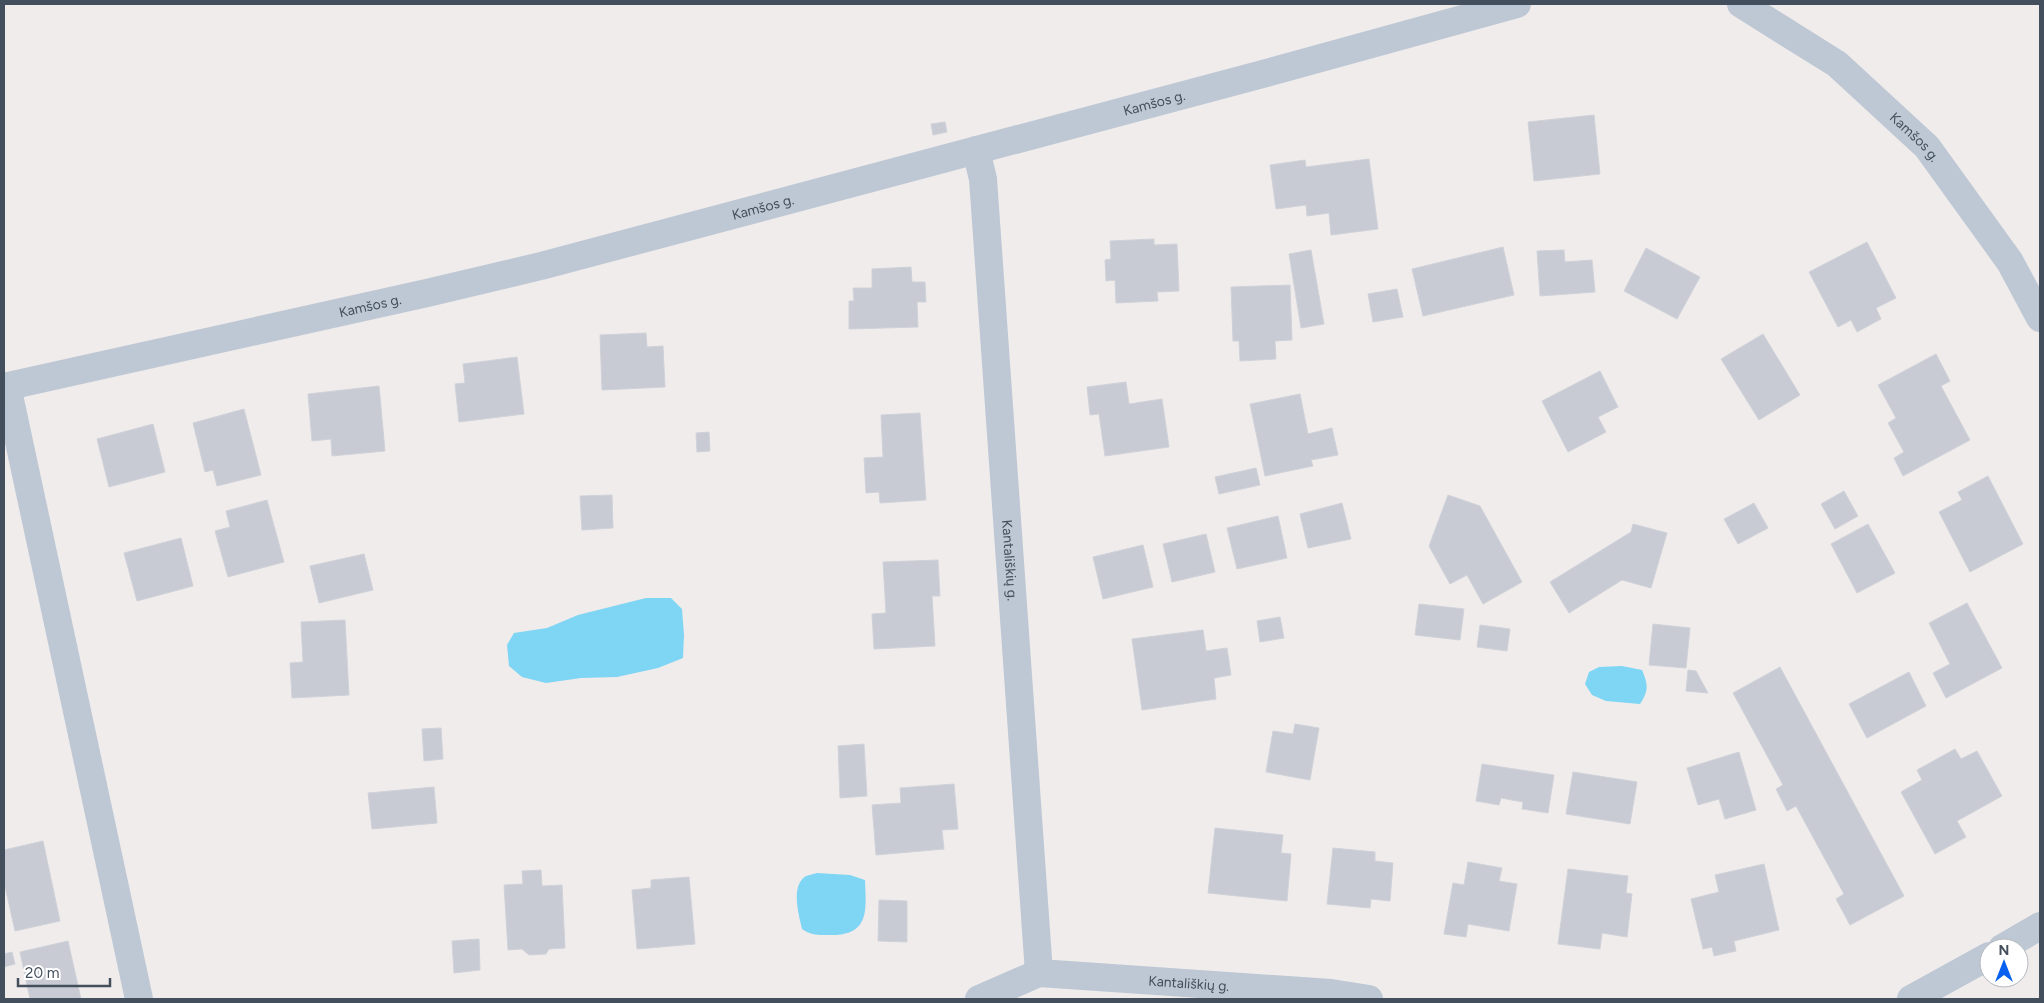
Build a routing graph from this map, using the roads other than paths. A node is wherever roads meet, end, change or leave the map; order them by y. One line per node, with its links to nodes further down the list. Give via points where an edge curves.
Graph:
1 (1517, 4): 3 (street, Kamšos g.)
2 (1741, 4): 4 (street, Kamšos g., via 1837,64 1927,147 2010,262)
3 (976, 150): 5 (street, Kamšos g., via 531,268); 9 (street, Kantališkių g., via 983,178)
4 (2040, 318)
5 (5, 387): 10 (street)
6 (2040, 926): 7 (street)
7 (2019, 938)
8 (1979, 962): 13 (street)
9 (1039, 972): 11 (street, Kantališkių g.); 12 (street, Kantališkių g., via 1331,993)
10 (139, 999)
11 (980, 999)
12 (1369, 999)
13 (1911, 999)

